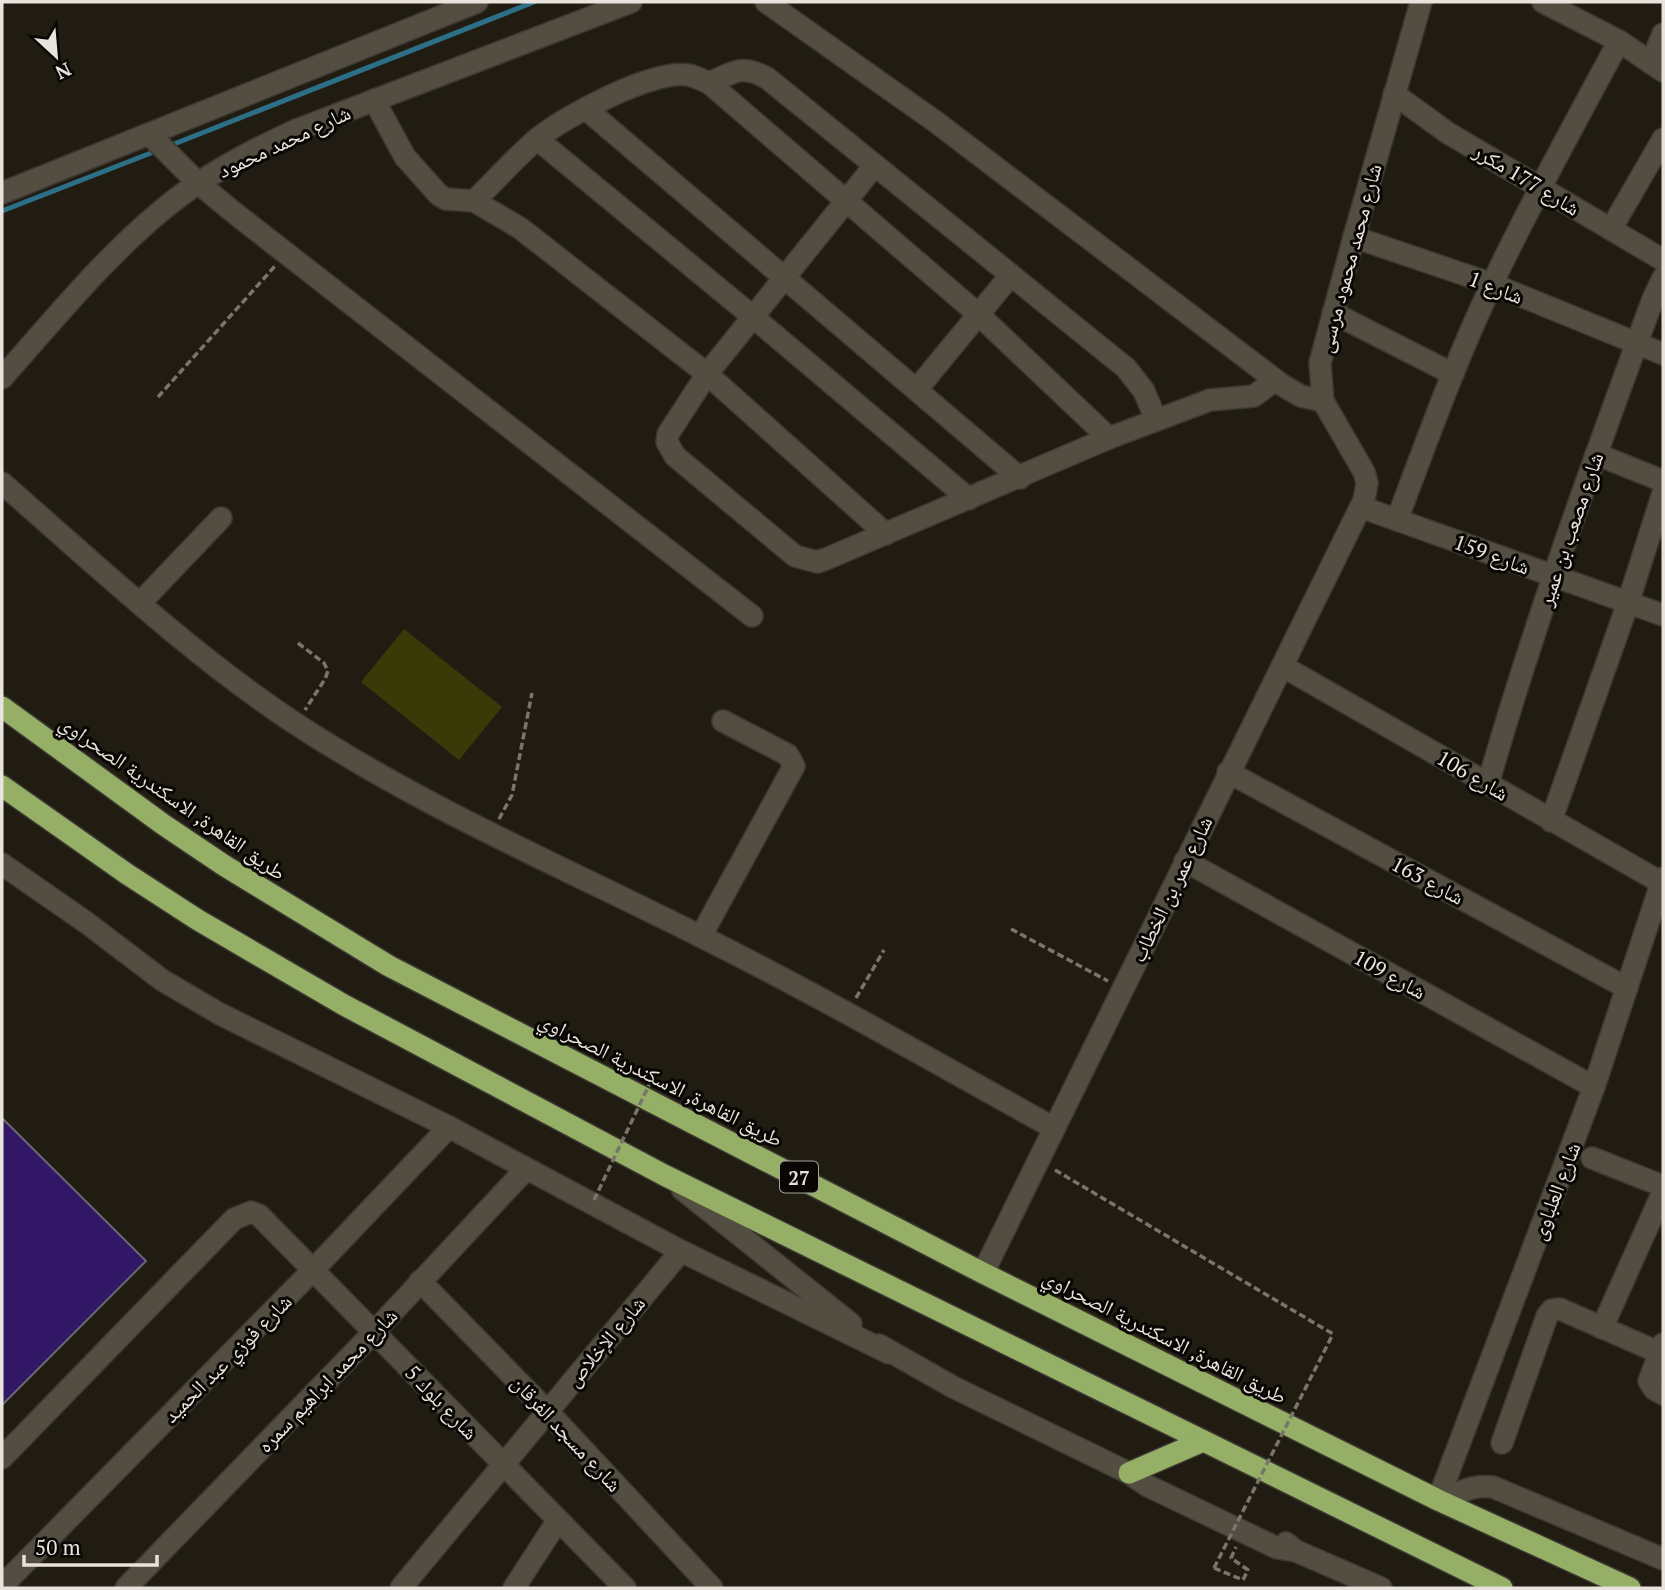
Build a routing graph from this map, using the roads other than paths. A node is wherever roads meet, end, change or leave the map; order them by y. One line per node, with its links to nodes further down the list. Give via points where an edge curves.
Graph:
1 (477, 2): 13 (street)
2 (631, 2): 11 (street, شارع محمد محمود)
3 (766, 2): 37 (street, via 936,122)
4 (1421, 2): 10 (street, شارع محمد محمود مرسى)
5 (1543, 2): 7 (street)
6 (1663, 34): 8 (street)
7 (1619, 41): 8 (street); 18 (street)
8 (1657, 67)
9 (709, 83): 12 (street, via 689,75 668,75 632,86); 16 (street, via 751,70); 21 (street)
10 (1394, 94): 18 (street, شارع 177 مكرر, via 1448,133); 23 (street, شارع محمد محمود مرسى)
11 (374, 100): 17 (street, شارع محمد محمود, via 250,151); 20 (street, via 405,157 432,189 446,200)
12 (586, 109): 14 (street); 26 (street)
13 (149, 134): 17 (street); 19 (street)
14 (537, 139): 20 (street); 31 (street)
15 (1663, 139): 22 (street)
16 (875, 165): 21 (street); 25 (street)
17 (198, 183): 36 (street, شارع محمد محمود, via 119,249); 56 (street)
18 (1541, 187): 22 (street, شارع 177 مكرر); 28 (street)
19 (2, 193)
20 (474, 201): 34 (street, via 520,228)
21 (846, 201): 26 (street); 30 (street)
22 (1611, 229): 24 (street, شارع 177 مكرر)
23 (1354, 237): 28 (street, شارع 1); 29 (street, شارع محمد محمود مرسى)
24 (1663, 260)
25 (1011, 275): 30 (street); 40 (street, via 1126,368 1144,391)
26 (786, 277): 31 (street); 38 (street)
27 (1663, 278): 32 (street, شارع مصعب بن عمير)
28 (1492, 284): 32 (street, شارع 1); 35 (street)
29 (1333, 313): 35 (street); 39 (street, شارع محمد محمود مرسى, via 1320,363)
30 (979, 315): 38 (street); 41 (street)
31 (752, 316): 34 (street); 47 (street)
32 (1636, 344): 33 (street, شارع 1); 42 (street, شارع مصعب بن عمير)
33 (1663, 354)
34 (707, 374): 51 (street); 51 (street, via 668,434 675,456 804,560 817,562)
35 (1453, 374): 50 (street)
36 (2, 378)
37 (1275, 380): 39 (street, via 1301,396); 40 (street, via 1254,396 1210,400)
38 (917, 389): 43 (street)
39 (1322, 401): 48 (street, شارع محمد محمود مرسى, via 1364,472 1367,483)
40 (1156, 421): 41 (street)
41 (1109, 438): 43 (street)
42 (1596, 454): 44 (street); 52 (street, شارع مصعب بن عمير)
43 (1020, 478): 47 (street)
44 (1663, 481)
45 (2, 482): 53 (street)
46 (1663, 492): 54 (street)
47 (969, 499): 51 (street)
48 (1361, 507): 50 (street, شارع 159); 57 (street, شارع عمر بن الخطاب)
49 (222, 518): 53 (street)
50 (1396, 520): 52 (street, شارع 159)
51 (886, 534)
52 (1554, 576): 54 (street, شارع 159); 61 (street, شارع مصعب بن عمير)
53 (140, 603): 67 (street, via 241,684 367,767)
54 (1628, 603): 55 (street, شارع 159); 63 (street)
55 (1663, 615)
56 (752, 616)
57 (1284, 667): 60 (street, شارع عمر بن الخطاب); 61 (street, شارع 106)
58 (2, 707): 79 (highway, طريق القاهرة, الاسكندرية الصحراوي / 27, via 164,825 353,946)
59 (723, 721): 67 (street, via 788,755 794,766)
60 (1228, 772): 64 (street, شارع عمر بن الخطاب); 68 (street, شارع 163)
61 (1488, 784): 63 (street, شارع 106)
62 (2, 786): 74 (highway, via 127,874 270,963)
63 (1551, 821): 66 (street, شارع 106)
64 (1185, 861): 69 (street, شارع 109); 71 (street, شارع عمر بن الخطاب)
65 (2, 864): 70 (street, via 162,980 220,1014)
66 (1662, 881): 68 (street, شارع العلباوى)
67 (701, 936): 71 (street)
68 (1628, 988): 69 (street, شارع العلباوى)
69 (1594, 1087): 92 (street, شارع العلباوى)
70 (449, 1127): 73 (street); 78 (street, شارع فوزي عبد الحميد)
71 (1054, 1128): 79 (street, شارع عمر بن الخطاب)
72 (1592, 1158): 75 (street)
73 (526, 1169): 77 (street); 80 (street, شارع محمد ابراهيم سمره)
74 (664, 1175): 84 (street); 87 (highway)
75 (1663, 1186)
76 (1663, 1192): 81 (street)
77 (681, 1251): 84 (street); 86 (street, شارع الإخلاص)
78 (313, 1270): 82 (street, شارع بلوك 5); 89 (street, شارع بلوك 5, via 259,1215 251,1212 234,1219); 96 (street, شارع فوزي عبد الحميد)
79 (983, 1273): 92 (highway, طريق القاهرة, الاسكندرية الصحراوي / 27)
80 (420, 1281): 82 (street, شارع محمد ابراهيم سمره); 86 (street, شارع مسجد الفرقان)
81 (1602, 1328): 83 (street); 88 (street, via 1560,1309 1549,1312)
82 (374, 1332): 90 (street, شارع بلوك 5); 98 (street, شارع محمد ابراهيم سمره)
83 (1662, 1349): 85 (street, via 1649,1381)
84 (889, 1353): 91 (street)
85 (1663, 1394)
86 (547, 1411): 90 (street, شارع الإخلاص); 102 (street, شارع مسجد الفرقان)
87 (1203, 1441): 91 (highway); 103 (highway)
88 (1503, 1443)
89 (2, 1458)
90 (504, 1464): 93 (street, شارع بلوك 5); 99 (street, شارع الإخلاص)
91 (1129, 1474): 95 (street, via 1150,1475 1282,1540)
92 (1441, 1502): 94 (street, via 1472,1488 1493,1487); 104 (highway, طريق القاهرة, الاسكندرية الصحراوي / 27)
93 (558, 1520): 100 (street); 101 (street, شارع بلوك 5)
94 (1663, 1559)
95 (1336, 1580): 97 (street)
96 (2, 1586)
97 (1369, 1586)
98 (126, 1588)
99 (401, 1588)
100 (514, 1588)
101 (625, 1588)
102 (712, 1588)
103 (1502, 1588)
104 (1630, 1588)

